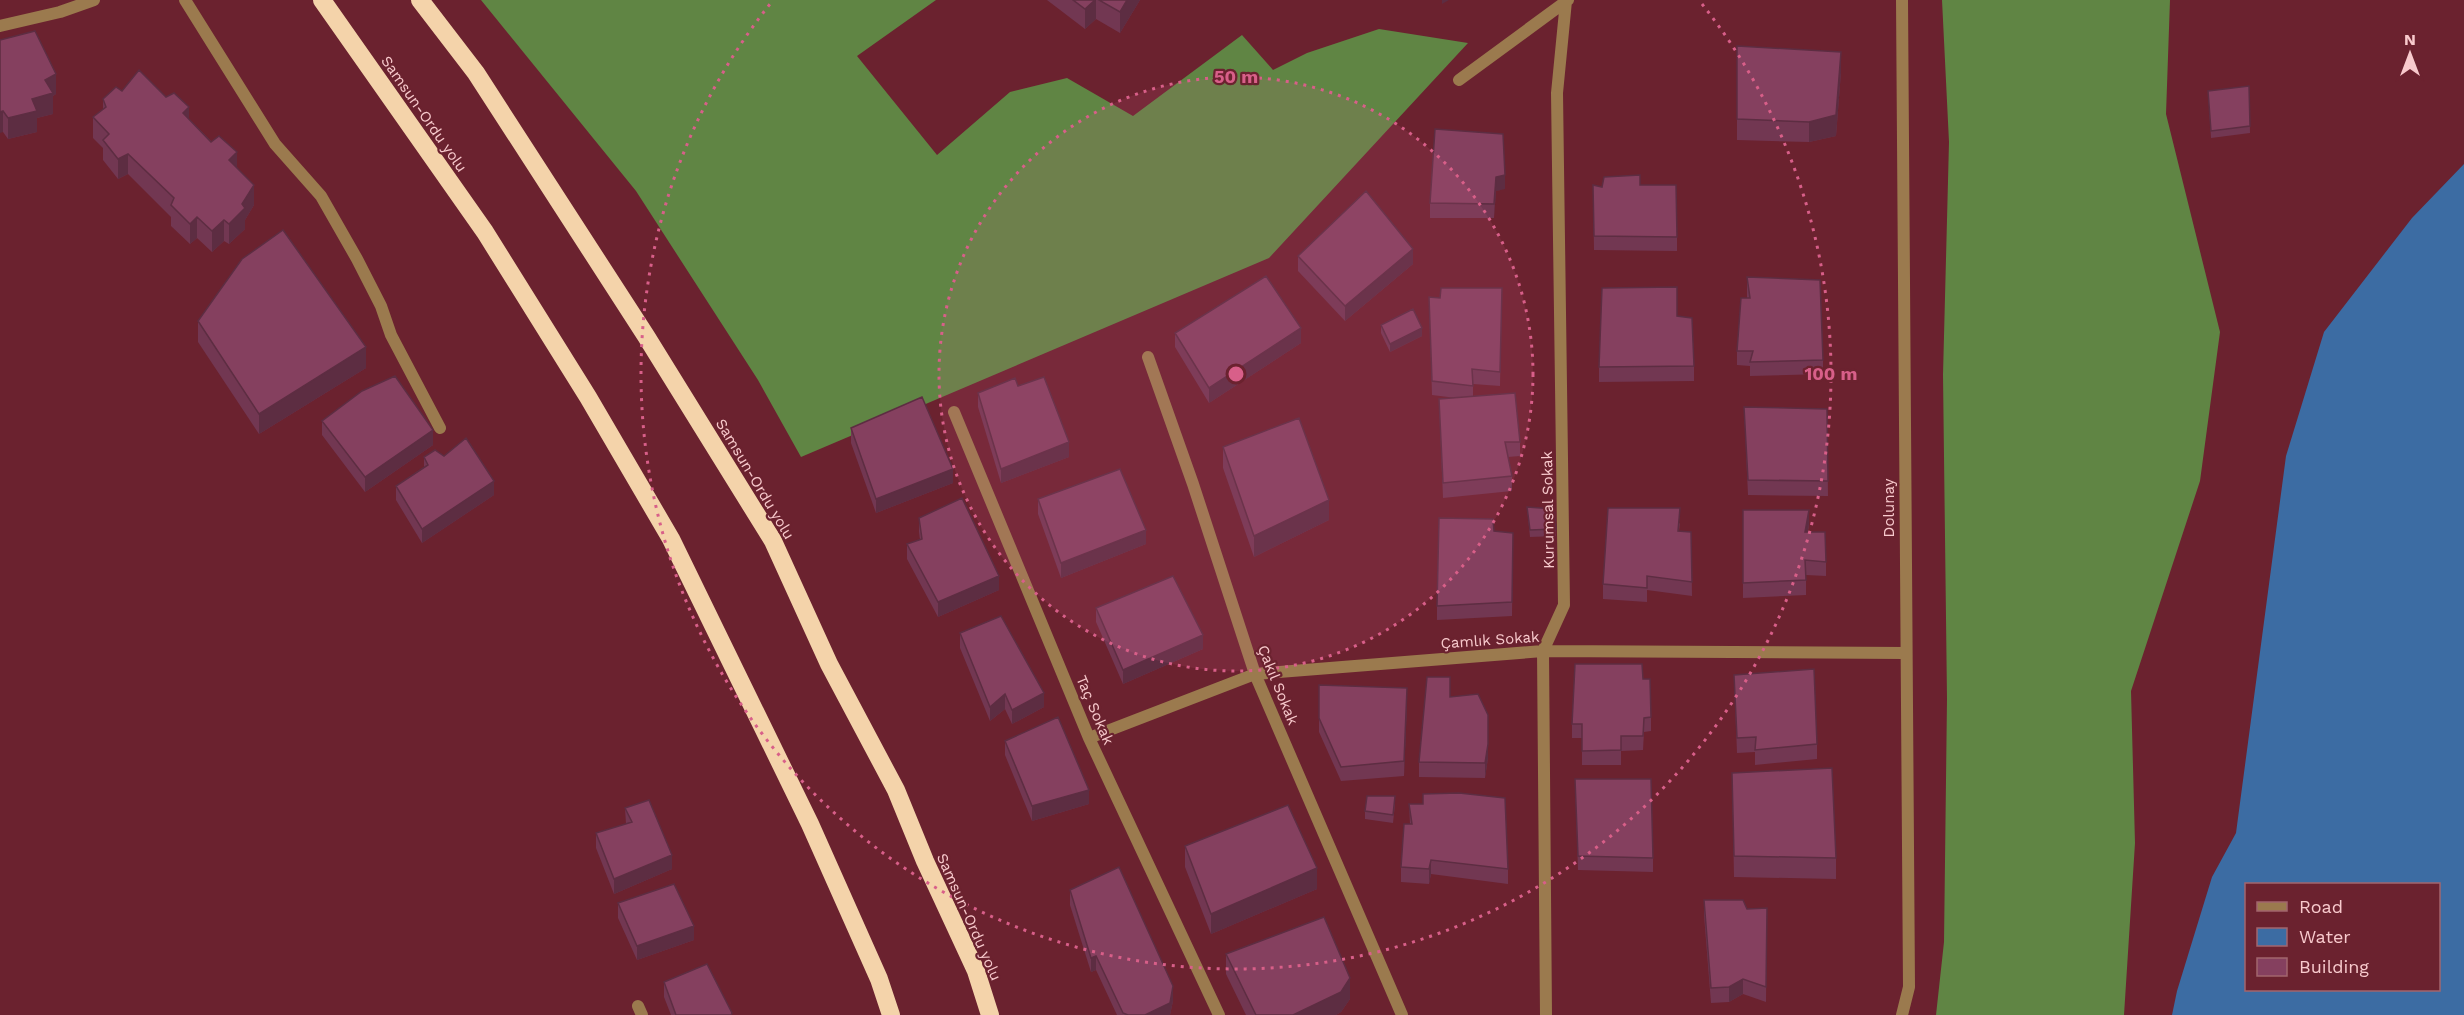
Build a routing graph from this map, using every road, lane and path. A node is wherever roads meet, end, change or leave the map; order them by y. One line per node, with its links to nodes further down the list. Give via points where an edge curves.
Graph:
1 (94, 0): 7 (street)
2 (185, 0): 11 (street, via 275,144 321,196 357,259)
3 (322, 0): 16 (highway, Samsun-Ordu yolu, via 485,232 671,539 810,824 879,979)
4 (420, 0): 17 (highway, Samsun-Ordu yolu, via 476,73 773,541 829,664 896,790 976,972)
5 (1902, 0): 13 (street, Dolunay)
6 (1567, 1): 8 (street); 12 (street, Kurumsal Sokak, via 1557,93 1564,605)
7 (0, 26)
8 (1460, 80)
9 (1148, 357): 14 (street, Çakıl Sokak)
10 (954, 412): 15 (street, Taç Sokak)
11 (440, 428)
12 (1544, 651): 13 (street, Çamlık Sokak); 14 (street, Çamlık Sokak); 20 (street, Kurumsal Sokak)
13 (1905, 653): 21 (street, Dolunay, via 1909,987)
14 (1255, 674): 15 (street, Çamlık Sokak); 19 (street, Çakıl Sokak)
15 (1089, 738): 18 (street, Taç Sokak)
16 (891, 1015)
17 (990, 1015)
18 (1219, 1015)
19 (1402, 1015)
20 (1546, 1015)
21 (1902, 1015)

